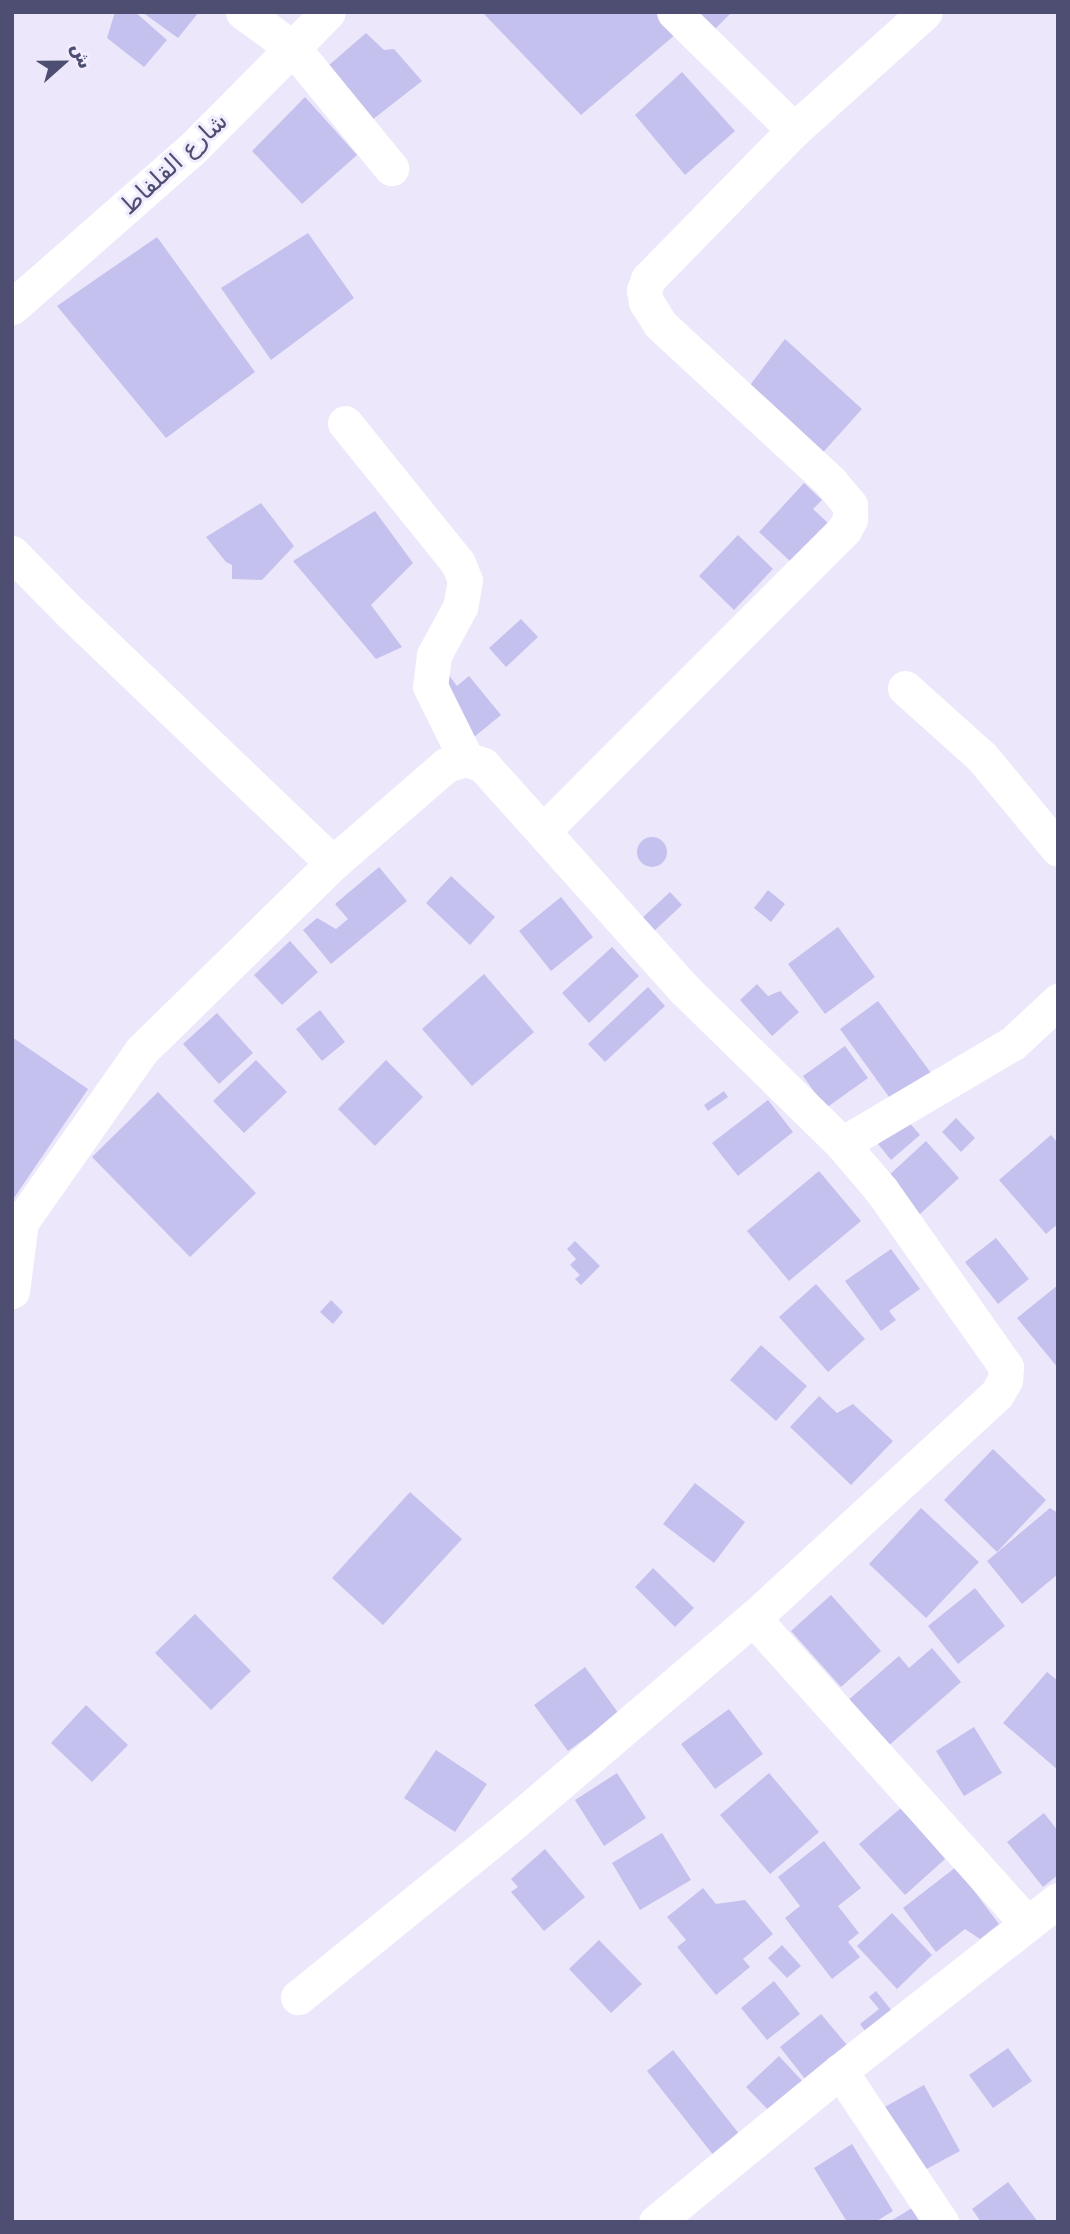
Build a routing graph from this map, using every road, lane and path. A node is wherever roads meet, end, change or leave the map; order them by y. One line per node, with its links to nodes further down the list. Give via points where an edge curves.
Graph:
1 (243, 12): 5 (street)
2 (328, 12): 5 (street, شارع القلفاط)
3 (674, 12): 6 (street)
4 (925, 12): 6 (street)
5 (294, 49): 7 (street); 8 (street, شارع القلفاط, via 191,150)
6 (794, 130): 13 (street, via 648,279 644,290 660,324 831,482 850,505 850,519)
7 (391, 168)
8 (12, 307)
9 (345, 423): 12 (street, via 458,563 465,580 460,607 434,655 430,686)
10 (12, 553): 15 (street)
11 (905, 688): 14 (street, via 982,757)
12 (466, 759): 13 (street, via 483,765); 15 (street, via 446,765)
13 (543, 831): 17 (street, via 685,990)
14 (1058, 849)
15 (334, 863): 18 (street, via 141,1051 21,1222)
16 (1058, 1001): 17 (street, via 1013,1043)
17 (842, 1144): 19 (street, via 882,1191 999,1353 1006,1367 1005,1380 997,1394)
18 (12, 1291)
19 (753, 1618): 21 (street); 22 (street, via 507,1828)
20 (1058, 1900): 21 (street)
21 (1028, 1924): 23 (street)
22 (298, 1997)
23 (840, 2071): 24 (street); 25 (street)
24 (656, 2222)
25 (941, 2222)

